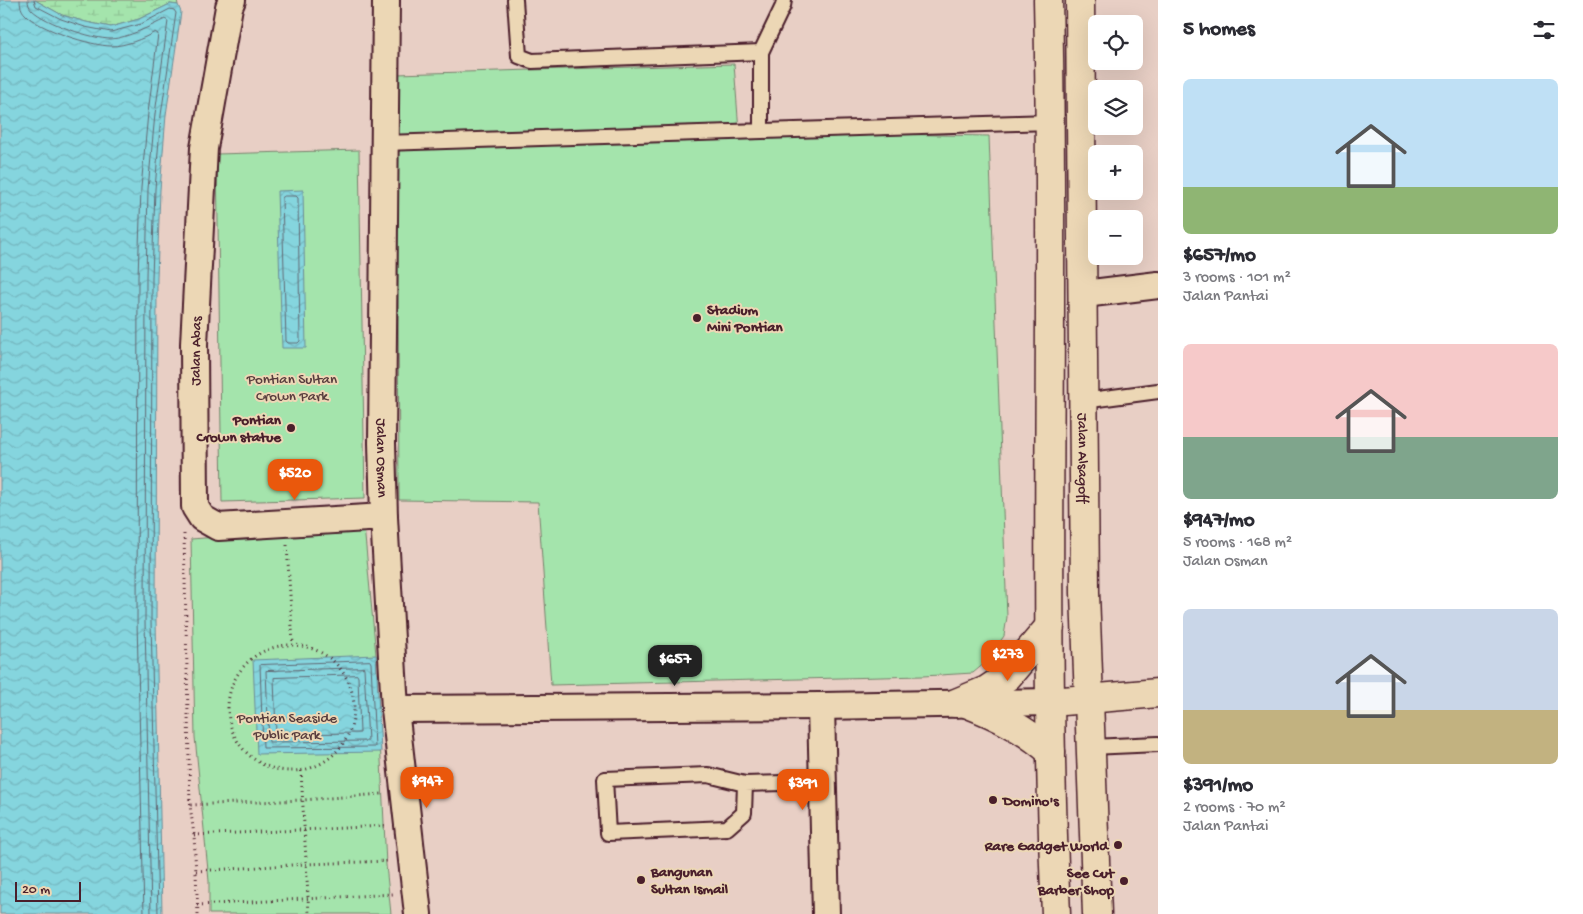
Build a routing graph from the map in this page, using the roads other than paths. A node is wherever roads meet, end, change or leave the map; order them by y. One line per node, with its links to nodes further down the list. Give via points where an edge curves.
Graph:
1 (232, 0): 15 (street, Jalan Abas, via 204,148 194,344 195,507 202,518 218,527)
2 (386, 0): 10 (street, Jalan Osman)
3 (515, 0): 7 (lane, via 519,56 532,62)
4 (784, 0): 7 (lane)
5 (1048, 0): 8 (main road)
6 (1080, 0): 12 (main road, Jalan Alsagoff)
7 (761, 52): 9 (lane)
8 (1051, 122): 9 (lane); 16 (main road)
9 (761, 131): 10 (lane)
10 (384, 143): 15 (street, Jalan Osman)
11 (1158, 285): 12 (street)
12 (1084, 294): 14 (main road, Jalan Alsagoff)
13 (1158, 391): 14 (lane)
14 (1083, 401): 18 (main road, Jalan Alsagoff)
15 (384, 517): 22 (street, Jalan Osman)
16 (1050, 626): 19 (main road); 20 (main road, via 1008,676)
17 (1158, 693): 18 (main road)
18 (1089, 700): 19 (main road); 24 (main road, Jalan Alsagoff)
19 (1051, 702): 20 (street); 25 (main road)
20 (961, 703): 21 (street); 25 (main road, via 1004,719 1033,736)
21 (822, 706): 22 (street); 26 (street)
22 (395, 709): 28 (street, Jalan Osman)
23 (1158, 744): 24 (lane)
24 (1091, 747): 31 (main road, Jalan Alsagoff)
25 (1051, 752): 30 (main road)
26 (823, 782): 27 (lane); 29 (street)
27 (745, 784): 27 (lane, via 744,813 726,828 608,833 605,779 708,774)
28 (416, 903)
29 (826, 914)
30 (1056, 914)
31 (1097, 914)

